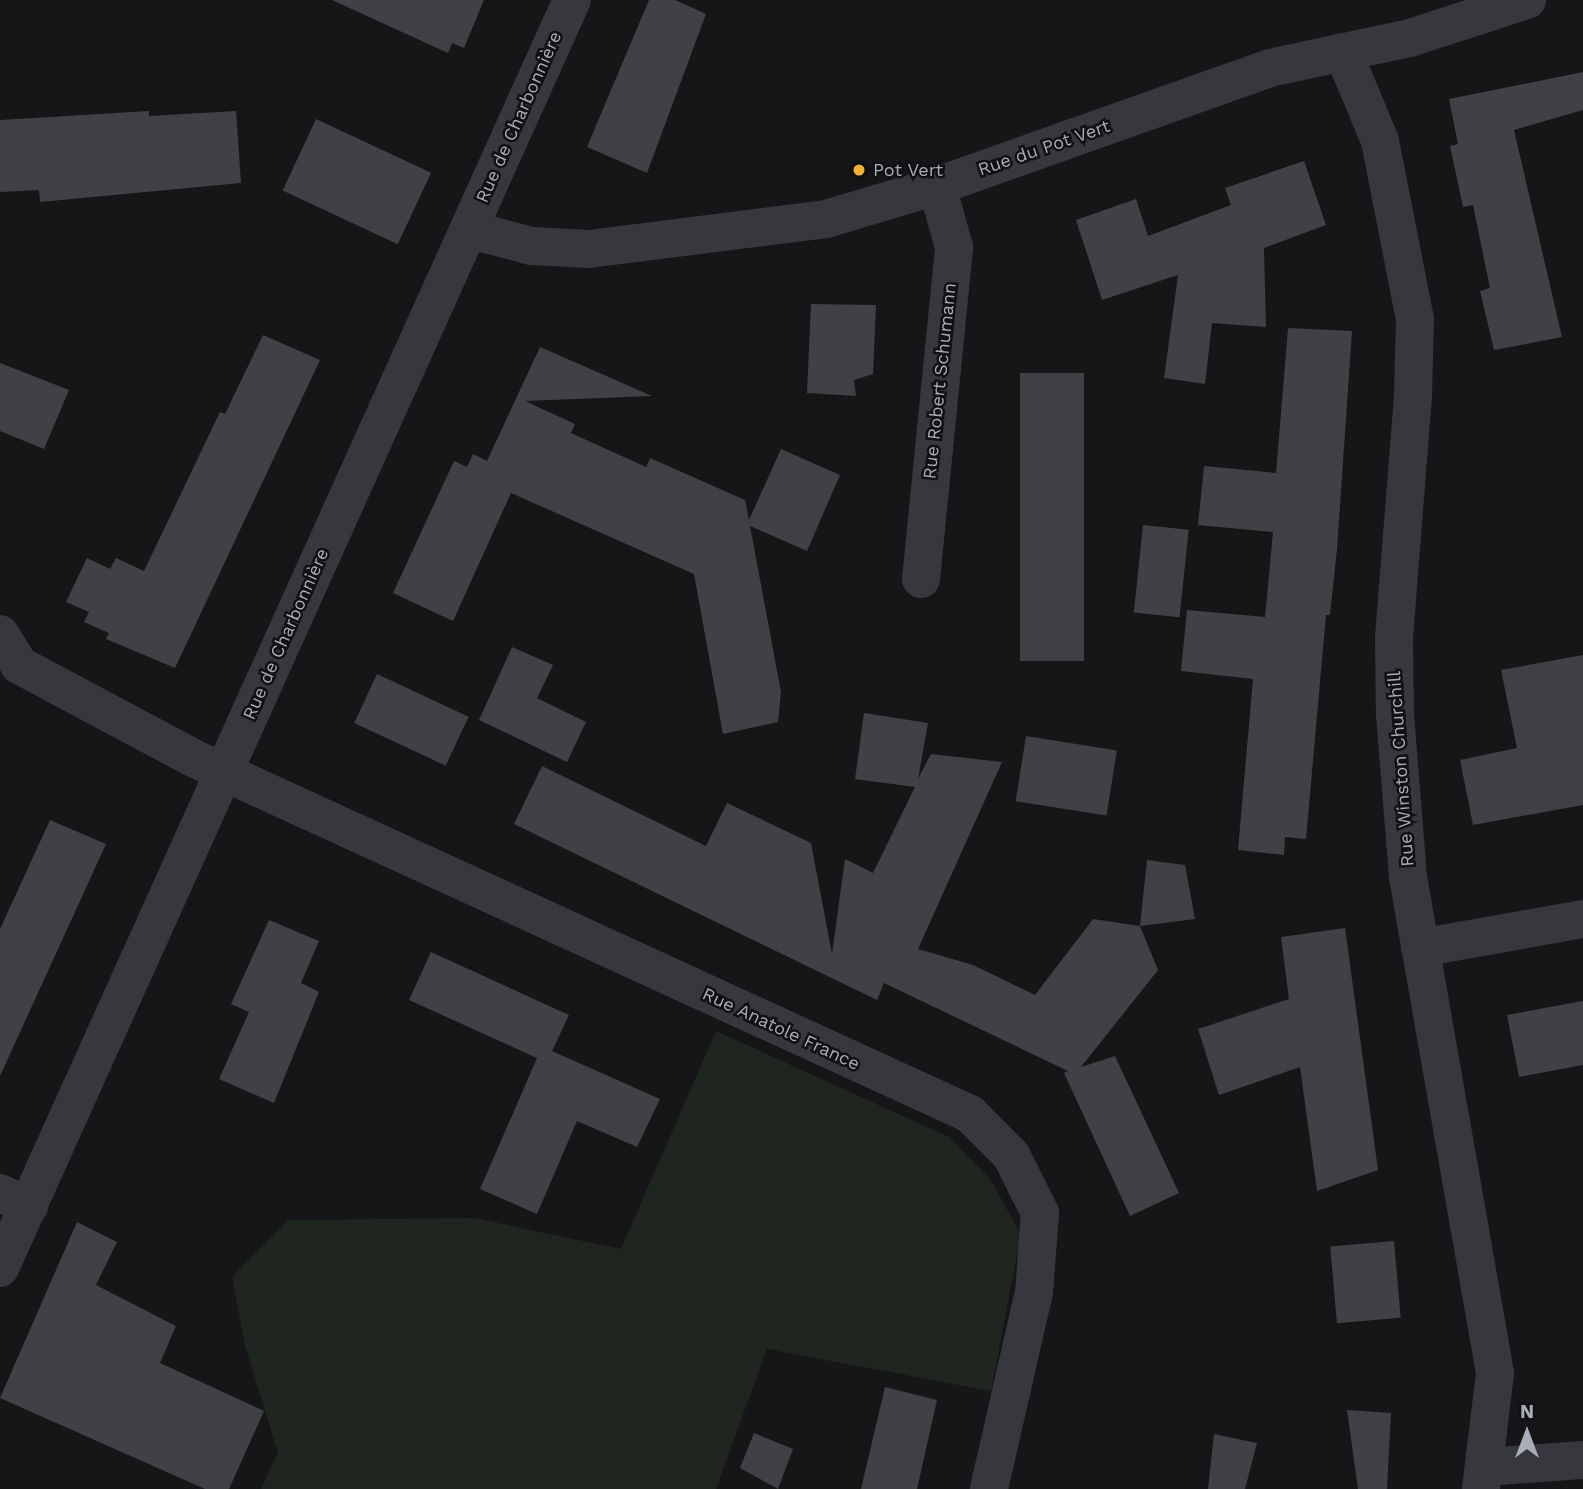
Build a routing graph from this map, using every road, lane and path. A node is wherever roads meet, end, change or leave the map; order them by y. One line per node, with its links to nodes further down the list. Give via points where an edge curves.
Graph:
1 (572, 0): 5 (street, Rue de Charbonnière)
2 (1527, 0): 3 (street, Rue du Pot Vert, via 1410,38)
3 (1343, 52): 4 (street, Rue du Pot Vert, via 1270,68); 10 (street, Rue Winston Churchill, via 1380,141 1415,319 1394,638 1408,877)
4 (937, 186): 5 (street, Rue du Pot Vert, via 826,219 589,248 532,246); 6 (street, Rue Robert Schumann, via 954,247)
5 (470, 230): 8 (street, Rue de Charbonnière)
6 (921, 579)
7 (0, 634): 8 (street, Rue Anatole France, via 19,665)
8 (225, 772): 11 (street, Rue de Charbonnière); 15 (street, Rue Anatole France, via 970,1114 1011,1155 1040,1213 1034,1292)
9 (1583, 919): 10 (street)
10 (1420, 948): 14 (street, Rue Winston Churchill, via 1495,1373)
11 (14, 1199): 12 (street, Rue de Charbonnière)
12 (0, 1268)
13 (1583, 1460): 14 (street)
14 (1483, 1478)
15 (989, 1489)

